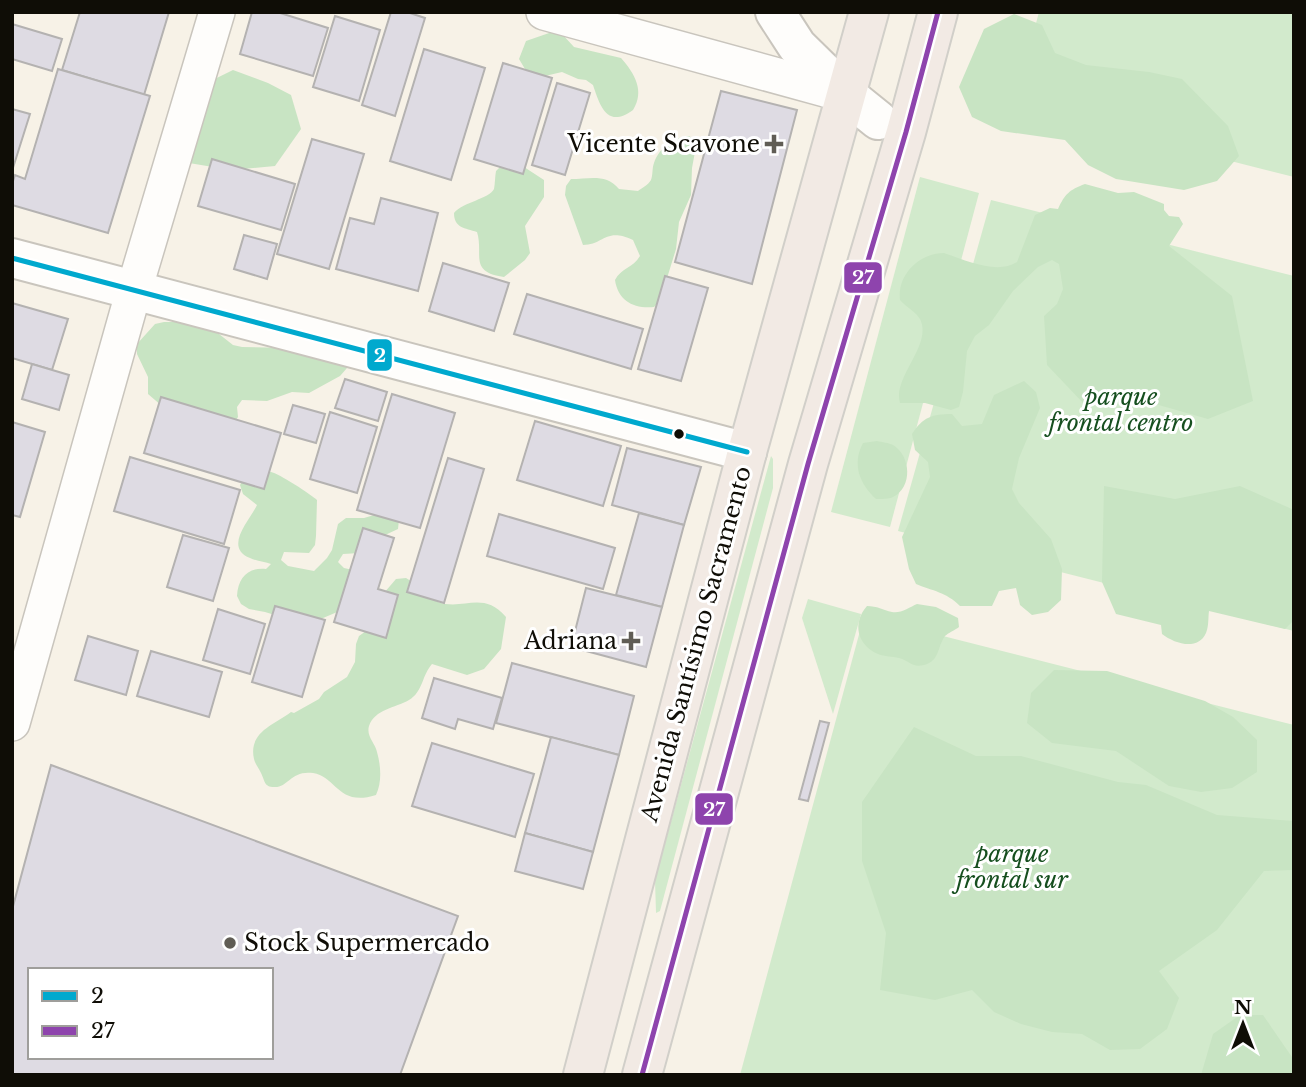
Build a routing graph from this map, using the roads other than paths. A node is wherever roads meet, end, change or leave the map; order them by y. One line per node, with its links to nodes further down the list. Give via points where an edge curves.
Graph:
1 (217, 12): 9 (street)
2 (544, 12): 6 (street)
3 (775, 12): 6 (street, via 797,46)
4 (869, 12): 6 (main road, Avenida Santísimo Sacramento)
5 (938, 12): 7 (main road)
6 (847, 95): 7 (street); 10 (main road, Avenida Santísimo Sacramento)
7 (892, 126): 13 (main road, via 808,464)
8 (12, 258): 9 (street)
9 (134, 290): 10 (street); 11 (street)
10 (747, 452): 12 (main road, Avenida Santísimo Sacramento)
11 (12, 723)
12 (583, 1075)
13 (642, 1075)

